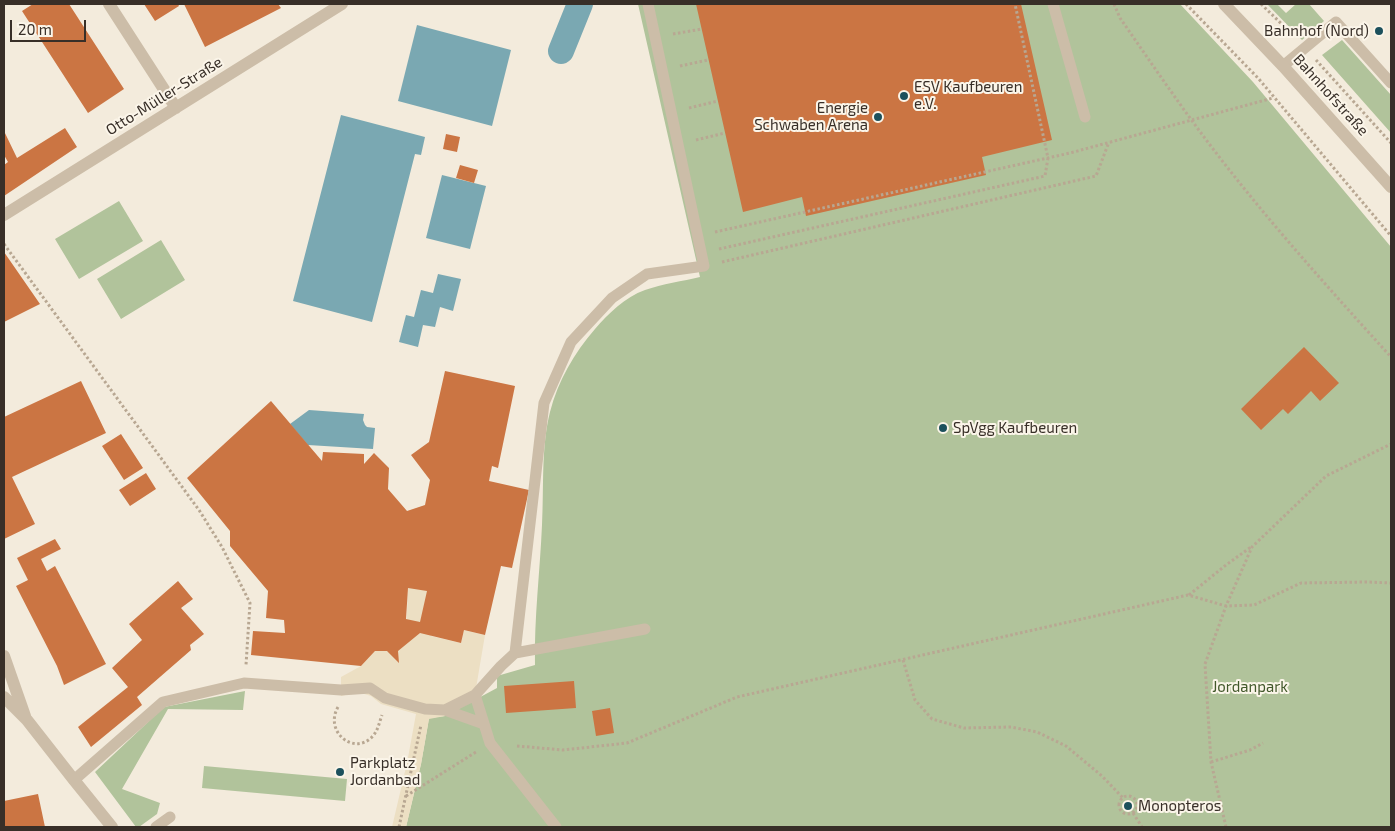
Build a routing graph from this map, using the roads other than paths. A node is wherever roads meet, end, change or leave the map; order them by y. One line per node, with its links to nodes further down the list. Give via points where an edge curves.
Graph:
1 (109, 4): 8 (street)
2 (342, 4): 8 (street, Otto-Müller-Straße)
3 (648, 4): 13 (lane, via 704,266 647,274 612,298 571,342 544,403)
4 (1053, 4): 9 (lane)
5 (1224, 4): 6 (street, Bahnhofstraße)
6 (1283, 66): 7 (lane, via 1336,22); 10 (street, Bahnhofstraße)
7 (1391, 82)
8 (176, 108): 11 (street, Otto-Müller-Straße)
9 (1085, 117)
10 (1391, 187)
11 (4, 215)
12 (645, 629): 13 (lane)
13 (515, 653): 15 (lane)
14 (4, 656): 18 (street)
15 (475, 695): 17 (lane); 19 (lane)
16 (4, 697): 18 (street)
17 (445, 710): 19 (lane); 20 (lane, via 385,698 370,688 341,690 244,683 163,702)
18 (27, 720): 20 (street)
19 (484, 724): 24 (lane, via 490,743)
20 (74, 780): 22 (street)
21 (170, 817): 23 (lane)
22 (112, 827)
23 (156, 827)
24 (556, 827)

